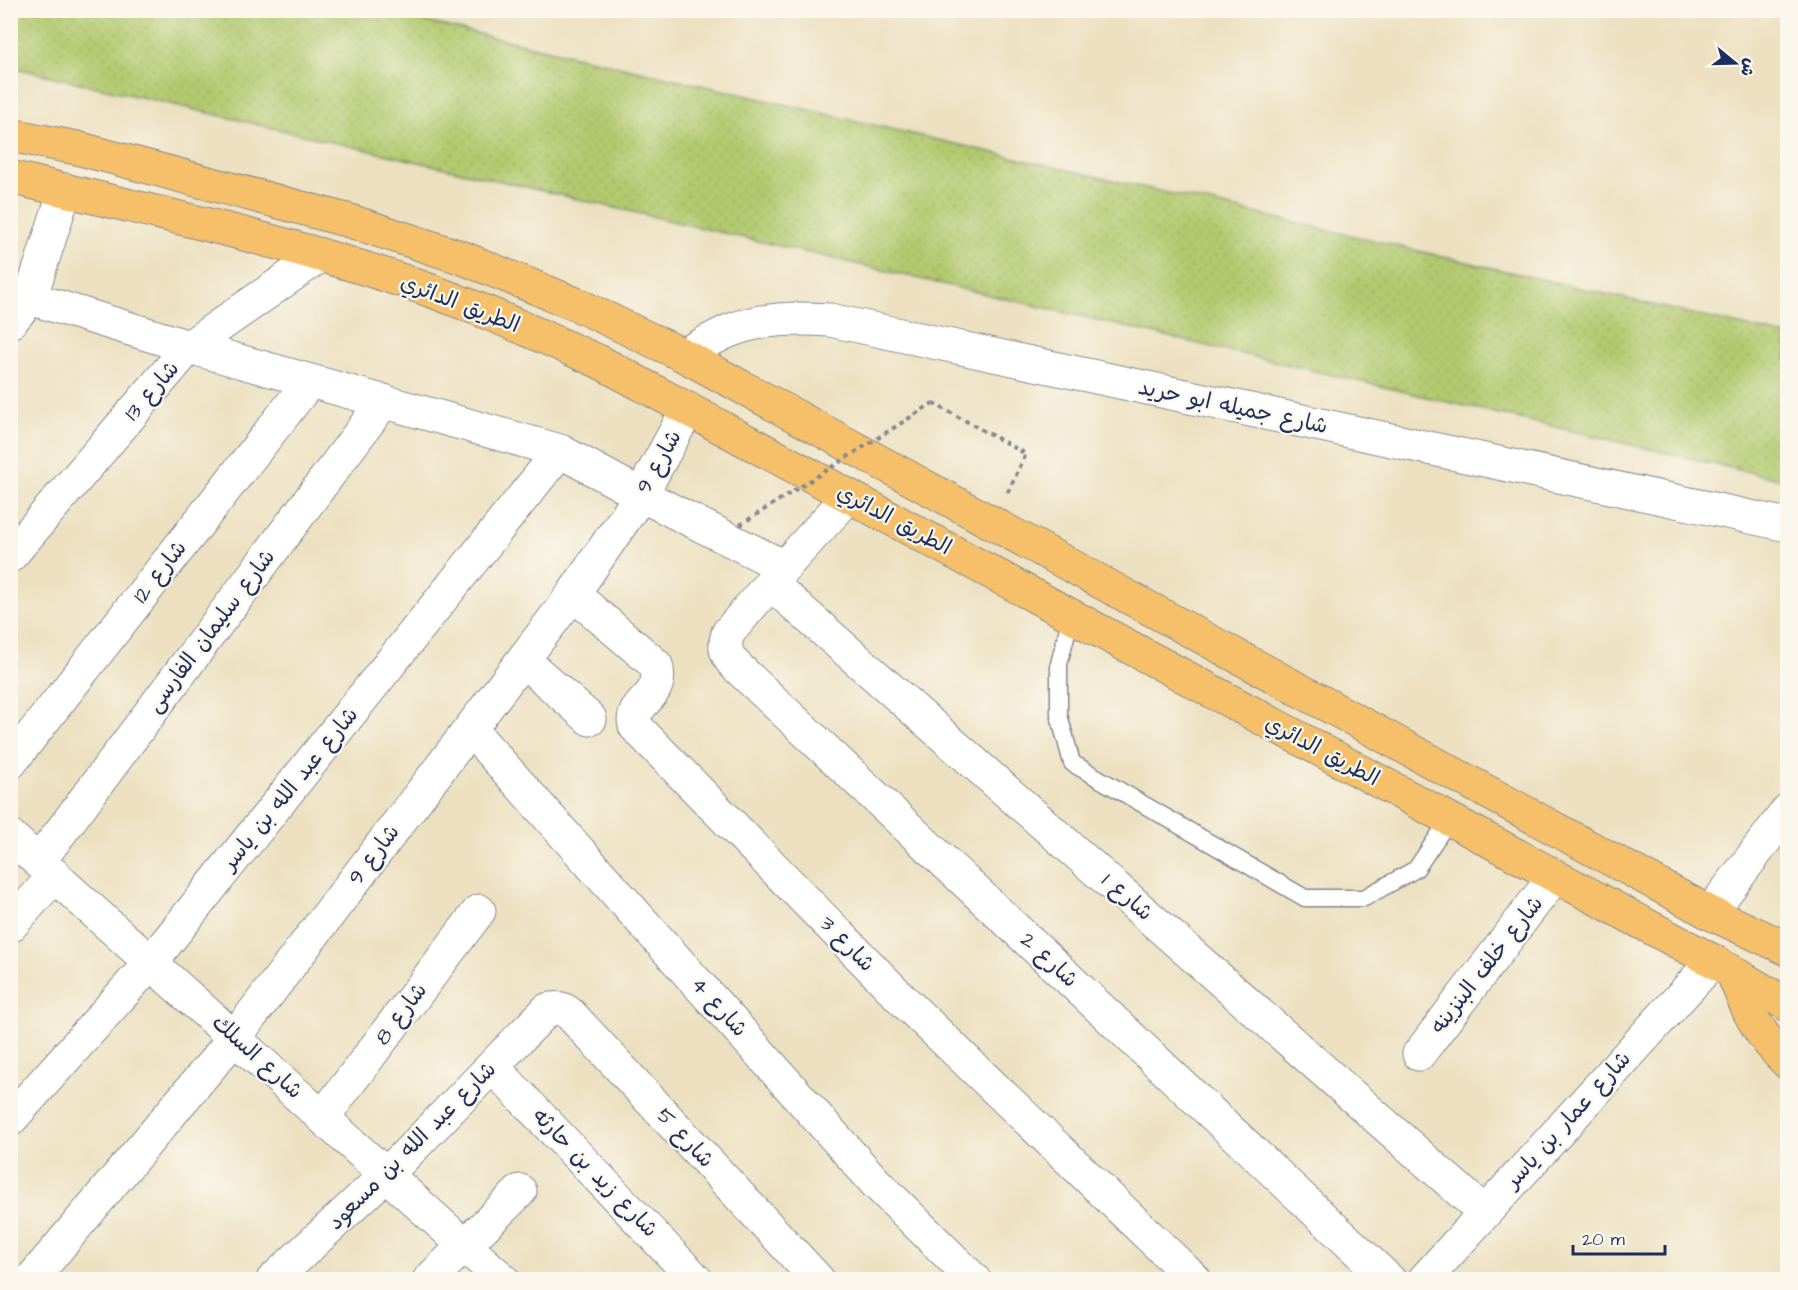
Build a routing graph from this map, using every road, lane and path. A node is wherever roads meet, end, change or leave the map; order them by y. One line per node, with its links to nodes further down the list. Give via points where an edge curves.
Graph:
1 (10, 135): 7 (main road, الطريق الدائري, via 77,148 350,221 462,258 578,304)
2 (10, 177): 3 (main road, الطريق الدائري)
3 (65, 190): 4 (main road, الطريق الدائري); 5 (street)
4 (321, 255): 6 (street, شارع 13); 10 (main road, الطريق الدائري, via 416,285 509,321 600,362)
5 (17, 305): 6 (street, شارع 1)
6 (189, 347): 8 (street, شارع 1); 17 (street, شارع 13)
7 (683, 355): 14 (main road, الطريق الدائري); 16 (street, شارع جميله ابو حريد, via 729,331 762,322 830,320)
8 (310, 381): 9 (street, شارع 1); 24 (street, شارع 12)
9 (384, 401): 11 (street, شارع 1); 28 (street, شارع سليمان الفارسى)
10 (688, 410): 12 (street, شارع 9); 13 (main road, الطريق الدائري)
11 (560, 451): 12 (street, شارع 1); 35 (street, شارع عبد الله بن ياسر)
12 (642, 495): 18 (street, شارع 1); 19 (street, شارع 9)
13 (849, 496): 18 (street); 20 (main road, الطريق الدائري)
14 (992, 523): 15 (path, bridge, via 1026,454 933,403); 31 (main road, الطريق الدائري)
15 (740, 525)
16 (1788, 525)
17 (10, 556)
18 (777, 575): 47 (street, شارع 1); 57 (street, شارع 2, via 728,633 726,655)
19 (573, 594): 21 (street, شارع 9); 56 (street, شارع 3, via 656,665 656,688 635,714 635,726 905,1002)
20 (1071, 616): 26 (main road, الطريق الدائري); 26 (lane, via 1059,664 1059,715 1072,763 1305,898 1364,898 1416,869)
21 (523, 660): 22 (street); 23 (street, شارع 9)
22 (590, 719)
23 (470, 729): 39 (street, شارع 9); 55 (street, شارع 4, via 876,1183)
24 (10, 763)
25 (1788, 810): 31 (street)
26 (1449, 820): 29 (main road, الطريق الدائري)
27 (10, 836): 28 (street, شارع السلك)
28 (47, 868): 33 (street, شارع سليمان الفارسى); 35 (street, شارع السلك)
29 (1555, 876): 36 (main road, الطريق الدائري); 40 (street, شارع خلف البنزينه)
30 (479, 911): 43 (street, شارع 8)
31 (1721, 918): 32 (main road); 34 (main road, الطريق الدائري)
32 (1788, 924)
33 (10, 926)
34 (1788, 949)
35 (151, 962): 39 (street, شارع السلك); 44 (street, شارع عبد الله بن ياسر)
36 (1723, 967): 37 (main road, الطريق الدائري); 41 (main road, via 1773,1049); 47 (street, شارع عمار بن ياسر)
37 (1788, 1005)
38 (548, 1010): 42 (street, شارع عبد الله بن مسعود); 54 (street, شارع 5, via 556,1007 571,1015)
39 (235, 1037): 43 (street, شارع السلك); 49 (street, شارع 9)
40 (1419, 1054)
41 (1788, 1063)
42 (493, 1066): 45 (street, شارع عبد الله بن مسعود); 53 (street, شارع زيد بن حارثه)
43 (323, 1117): 45 (street, شارع السلك)
44 (10, 1120)
45 (387, 1174): 48 (street, شارع السلك); 50 (street, شارع عبد الله بن مسعود)
46 (520, 1191): 48 (street)
47 (1484, 1212): 58 (street, شارع عمار بن ياسر)
48 (465, 1245): 51 (street); 52 (street, شارع السلك)
49 (31, 1280)
50 (273, 1280)
51 (429, 1280)
52 (503, 1280)
53 (696, 1280)
54 (818, 1280)
55 (974, 1280)
56 (1195, 1280)
57 (1389, 1280)
58 (1424, 1280)

